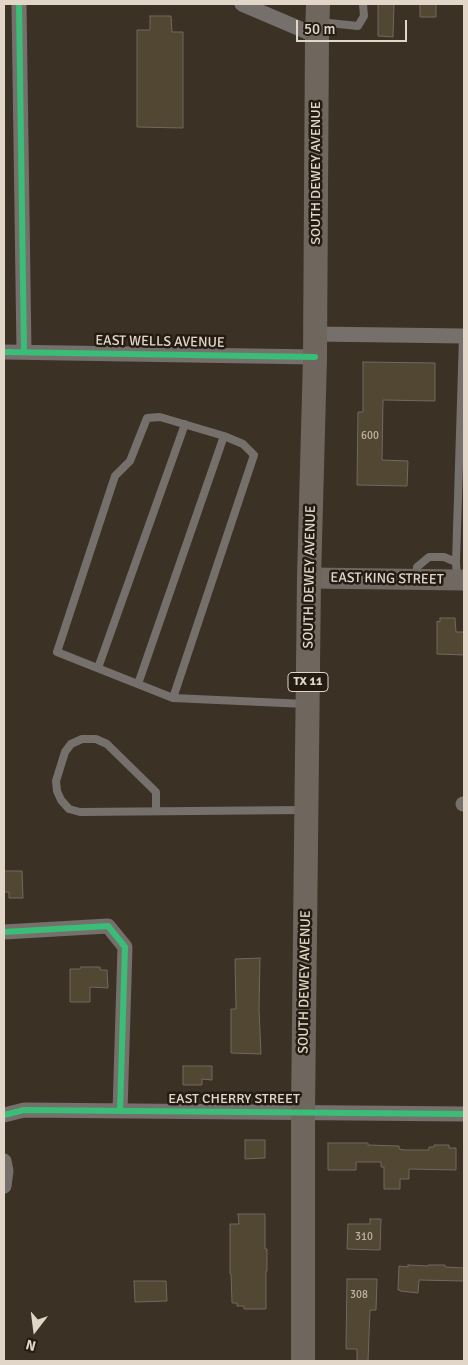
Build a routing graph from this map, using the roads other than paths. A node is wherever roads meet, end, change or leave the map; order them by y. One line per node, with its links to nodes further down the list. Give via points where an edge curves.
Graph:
1 (19, 4): 8 (street)
2 (242, 4): 4 (street)
3 (363, 4): 4 (lane, via 364,16 358,26)
4 (317, 21): 6 (main road, SOUTH DEWEY AVENUE / TX 11)
5 (464, 336): 6 (street, EAST WELLS AVENUE); 11 (lane)
6 (315, 346): 8 (street, EAST WELLS AVENUE); 12 (main road, SOUTH DEWEY AVENUE / TX 11)
7 (4, 352): 8 (street, EAST WELLS AVENUE)
8 (24, 352)
9 (184, 424): 10 (lane); 13 (lane); 13 (lane, via 160,417 147,418 130,460 115,476 57,652)
10 (224, 436): 14 (lane); 15 (lane, via 243,444 254,455)
11 (459, 574): 12 (street, EAST KING STREET, via 416,580)
12 (309, 578): 16 (main road, SOUTH DEWEY AVENUE / TX 11)
13 (98, 668): 14 (lane)
14 (138, 684): 15 (lane)
15 (173, 698): 16 (lane)
16 (308, 705): 18 (main road, SOUTH DEWEY AVENUE / TX 11)
17 (156, 810): 17 (lane, via 80,812 70,808 61,800 56,781 65,752 71,744 82,739 96,739 107,744 156,792); 18 (lane)
18 (306, 810): 21 (main road, SOUTH DEWEY AVENUE / TX 11)
19 (4, 932): 20 (street, via 108,926 125,947)
20 (120, 1111): 21 (street, EAST CHERRY STREET); 23 (street, EAST CHERRY STREET, via 24,1110)
21 (303, 1112): 22 (street, EAST CHERRY STREET); 26 (main road, SOUTH DEWEY AVENUE / TX 11)
22 (464, 1114)
23 (4, 1115)
24 (4, 1161): 25 (street)
25 (4, 1186)
26 (303, 1361)

